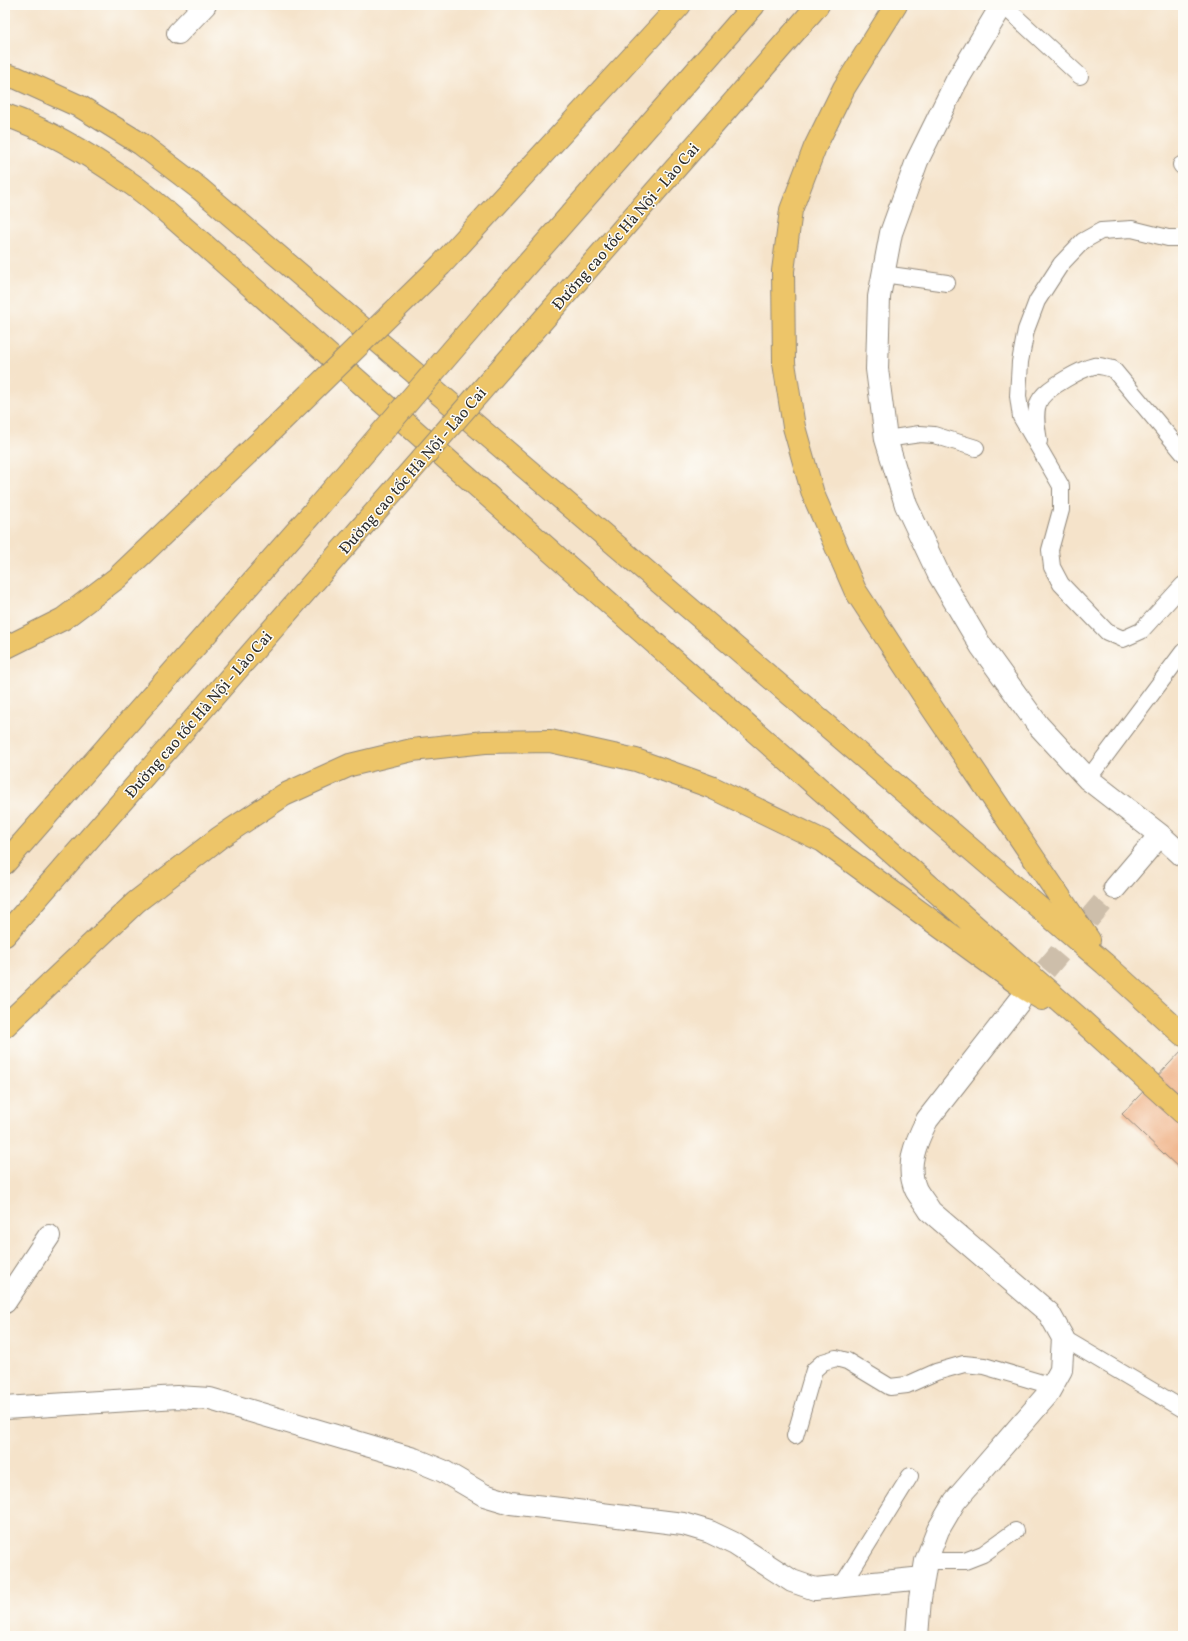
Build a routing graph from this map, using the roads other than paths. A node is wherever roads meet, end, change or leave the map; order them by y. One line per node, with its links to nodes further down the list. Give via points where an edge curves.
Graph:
1 (205, 5): 7 (street)
2 (680, 5): 19 (highway, bridge, via 441,264 117,578 64,619)
3 (754, 5): 23 (highway, bridge)
4 (818, 5): 25 (highway, Đường cao tốc Hà Nội - Lào Cai, bridge)
5 (896, 5): 26 (highway, via 844,88 815,147 791,210 783,271 784,363 794,427 813,494 855,590)
6 (1002, 5): 9 (lane); 12 (street, via 956,82 917,162 891,233)
7 (178, 33)
8 (5, 75): 26 (highway, via 81,107 141,144 200,189)
9 (1080, 76)
10 (5, 114): 28 (highway, via 69,144 134,185)
11 (1183, 238): 15 (lane, via 1168,238 1132,229 1101,231 1083,241 1061,264 1037,301 1026,330 1020,362 1018,396 1022,417)
12 (883, 274): 13 (lane); 14 (street, via 879,297 876,369)
13 (947, 283)
14 (886, 439): 16 (lane, via 920,434 934,435); 21 (street, via 906,505 939,575 981,646 1038,724)
15 (1039, 447): 17 (lane, via 1036,415 1041,398 1079,370 1096,366 1113,369); 18 (lane, via 1061,486 1061,510 1050,550 1052,567 1061,584 1107,632 1123,639 1141,631)
16 (976, 448)
17 (1183, 453)
18 (1183, 585)
19 (5, 648)
20 (1183, 652): 21 (lane)
21 (1088, 779): 22 (street)
22 (1175, 846): 24 (street)
23 (5, 863)
24 (1115, 888)
25 (5, 935)
26 (1106, 964): 30 (highway)
27 (1019, 1002): 34 (street, via 927,1120 916,1141 910,1169 916,1189 930,1211 1049,1313)
28 (1080, 1019): 29 (highway, via 1025,989 823,841 711,786 636,760 550,741 485,742 412,750 350,765 284,795 219,838 136,902); 31 (highway)
29 (5, 1026)
30 (1183, 1035)
31 (1183, 1113)
32 (49, 1236): 33 (street)
33 (5, 1302)
34 (1063, 1338): 35 (street, via 1061,1370); 37 (lane)
35 (1052, 1386): 38 (lane, via 984,1366 964,1364 936,1372 907,1385 890,1387 847,1361 836,1358 823,1362 814,1370); 41 (street, via 955,1501 938,1530)
36 (5, 1408): 42 (street, via 177,1397 210,1399 414,1459 443,1471 484,1495 512,1503 682,1524 710,1532 735,1544 792,1581 815,1589)
37 (1183, 1408)
38 (795, 1436)
39 (910, 1476): 42 (lane)
40 (1015, 1531): 41 (lane, via 983,1554)
41 (925, 1570): 42 (street); 43 (street)
42 (840, 1587)
43 (917, 1636)

